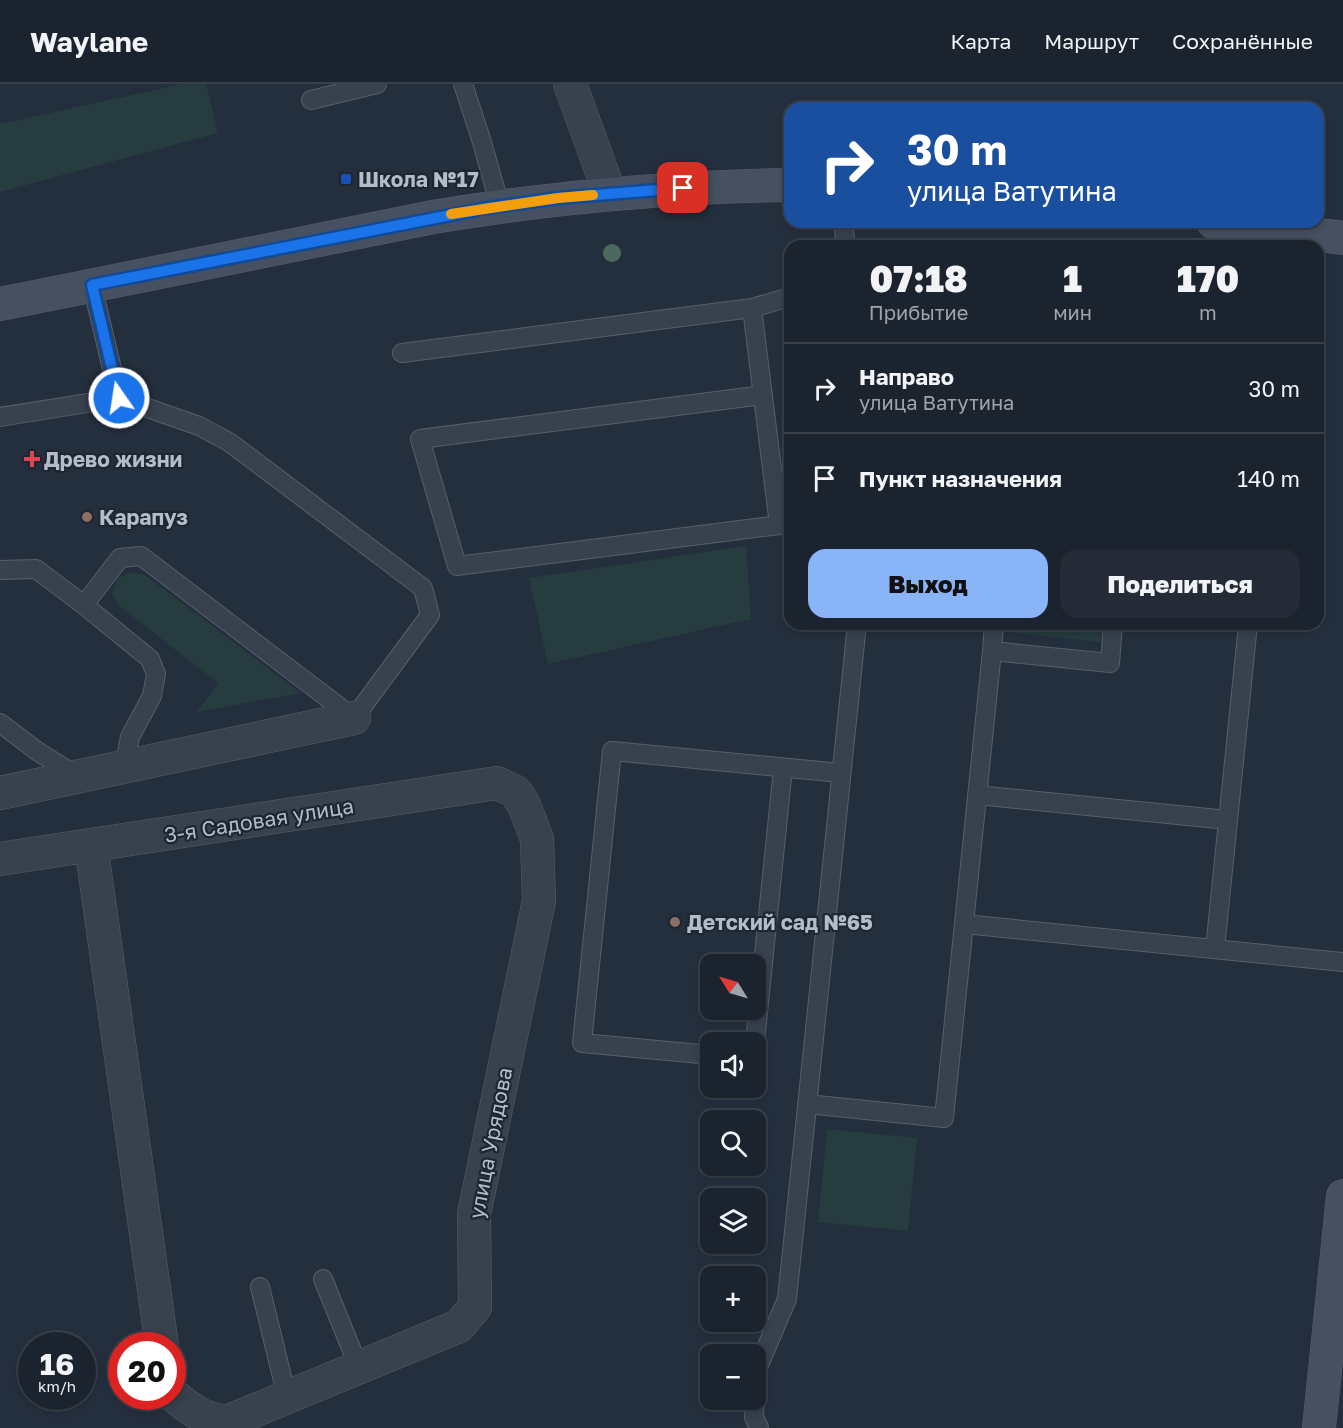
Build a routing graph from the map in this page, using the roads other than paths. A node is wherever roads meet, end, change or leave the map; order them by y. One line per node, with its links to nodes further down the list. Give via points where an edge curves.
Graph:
1 (377, 84): 4 (lane)
2 (463, 84): 7 (lane)
3 (570, 84): 6 (street)
4 (311, 100)
5 (784, 185): 6 (main road)
6 (610, 194): 7 (main road)
7 (500, 206): 10 (main road)
8 (1262, 228): 9 (main road)
9 (1343, 238)
10 (92, 285): 12 (main road); 16 (lane)
11 (784, 299): 13 (lane)
12 (0, 304)
13 (752, 308): 14 (lane); 15 (lane)
14 (402, 353)
15 (763, 395): 15 (lane, via 779,525 457,566 420,439)
16 (119, 398): 17 (lane); 25 (lane, via 199,426 229,442 423,588 430,615)
17 (0, 417)
18 (0, 570): 19 (lane, via 36,569)
19 (84, 605): 25 (lane, via 120,558 141,556); 27 (lane, via 150,659 156,674 152,696 130,737)
20 (855, 630): 29 (lane)
21 (994, 630): 24 (lane)
22 (1113, 630): 24 (lane, via 1110,663)
23 (1247, 630): 34 (lane)
24 (992, 651): 33 (lane)
25 (354, 718): 27 (street)
26 (0, 723): 30 (lane)
27 (124, 767): 30 (street)
28 (783, 768): 29 (lane); 40 (lane); 41 (lane, via 612,751 582,1042)
29 (841, 773): 42 (lane)
30 (78, 777): 32 (street)
31 (516, 792): 35 (street, 3-я Садовая улица, via 497,783); 49 (street, улица Урядова, via 537,839 539,901 474,1214 475,1307 459,1326)
32 (0, 793)
33 (977, 795): 34 (lane); 37 (lane)
34 (1228, 820): 38 (lane)
35 (91, 846): 36 (street, 3-я Садовая улица); 47 (street)
36 (0, 859)
37 (964, 924): 38 (lane); 42 (lane, via 944,1118)
38 (1215, 949): 39 (lane)
39 (1343, 962)
40 (756, 1032)
41 (700, 1054)
42 (807, 1104): 48 (lane, via 788,1299)
43 (1343, 1196): 46 (main road)
44 (323, 1279): 49 (lane)
45 (260, 1287): 50 (lane)
46 (1337, 1291): 54 (main road)
47 (160, 1332)
48 (766, 1349)
49 (359, 1368): 50 (street, улица Урядова)
50 (287, 1398): 51 (street, улица Урядова, via 227,1422 207,1419)
51 (186, 1406)
52 (754, 1410): 53 (lane)
53 (759, 1428)
54 (1319, 1428)

